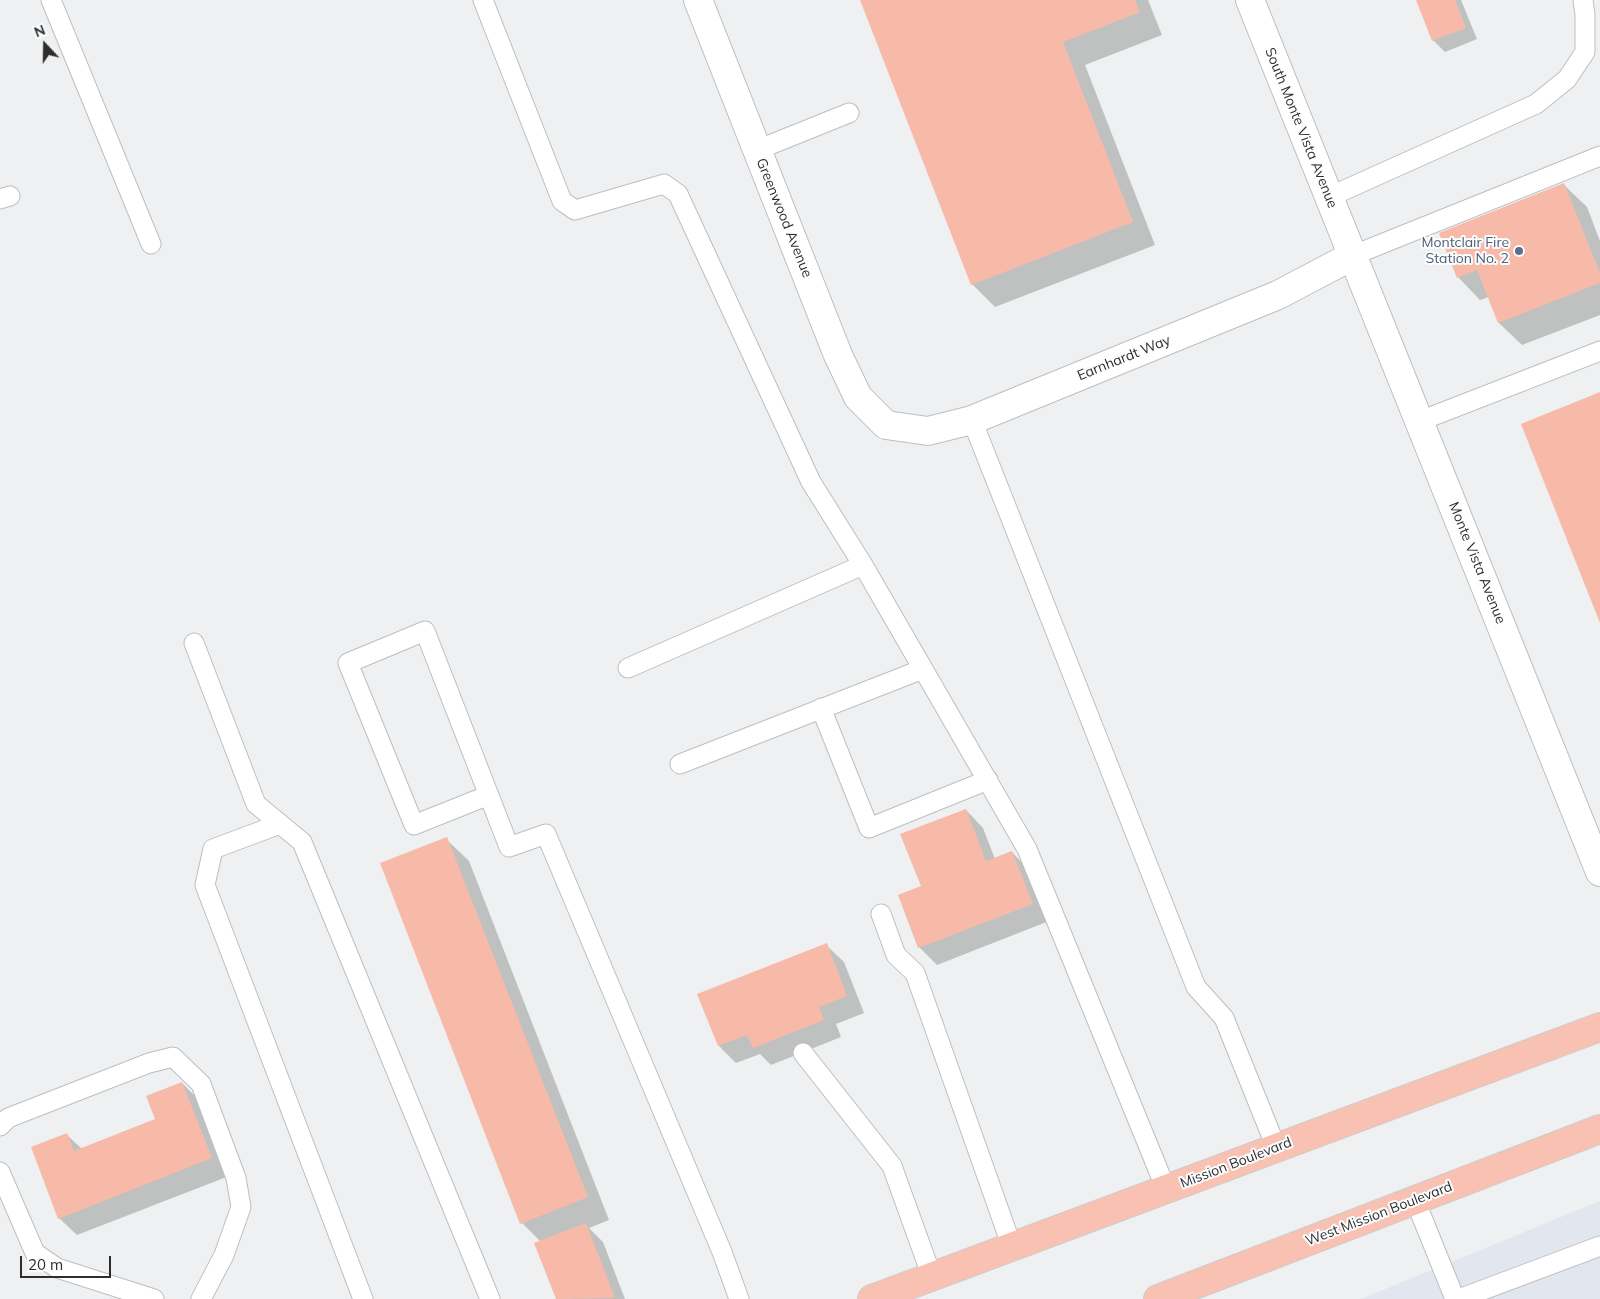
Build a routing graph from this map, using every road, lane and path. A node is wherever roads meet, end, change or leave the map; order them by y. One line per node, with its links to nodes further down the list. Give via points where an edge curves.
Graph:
1 (51, 0): 10 (lane)
2 (483, 0): 16 (lane, via 562,201 575,210 664,184 678,194 812,482)
3 (698, 0): 7 (street, Greenwood Avenue)
4 (1250, 0): 9 (street, South Monte Vista Avenue)
5 (1583, 0): 9 (lane, via 1585,52 1567,79 1536,104)
6 (849, 112): 7 (lane)
7 (757, 150): 15 (street, Greenwood Avenue, via 838,355 858,397)
8 (1600, 156): 11 (lane)
9 (1329, 197): 11 (street, South Monte Vista Avenue)
10 (150, 244)
11 (1354, 255): 13 (street, Earnhardt Way, via 1278,295); 14 (street, Monte Vista Avenue)
12 (1600, 350): 14 (lane)
13 (972, 420): 15 (street, Earnhardt Way, via 928,431); 31 (lane, via 1196,987 1224,1018)
14 (1420, 421): 25 (street, Monte Vista Avenue)
15 (886, 425)
16 (863, 565): 18 (lane); 19 (lane)
17 (194, 643): 24 (lane, via 256,804)
18 (628, 668)
19 (923, 669): 20 (lane); 22 (lane)
20 (821, 708): 21 (lane); 22 (lane, via 869,828)
21 (680, 764)
22 (988, 780): 33 (lane, via 1027,849)
23 (489, 795): 23 (lane, via 414,825 348,663 425,631); 42 (lane, via 509,847 546,834)
24 (280, 824): 40 (lane, via 213,849 204,885); 41 (lane, via 302,842)
25 (1600, 872)
26 (881, 914): 36 (lane, via 896,956 915,973)
27 (1600, 1027): 31 (main road, Mission Boulevard)
28 (803, 1053): 37 (lane, via 892,1166)
29 (0, 1126): 39 (lane, via 8,1118 149,1063 173,1057 201,1084 236,1178 241,1207 224,1255)
30 (1600, 1129): 34 (main road, West Mission Boulevard)
31 (1276, 1148): 33 (main road, Mission Boulevard)
32 (0, 1172): 38 (lane, via 35,1253 57,1268)
33 (1166, 1189): 36 (main road, Mission Boulevard)
34 (1416, 1200): 44 (main road, West Mission Boulevard); 45 (lane)
35 (1600, 1246): 46 (lane)
36 (1012, 1247): 37 (main road, Mission Boulevard)
37 (932, 1276): 43 (main road, Mission Boulevard)
38 (154, 1299)
39 (202, 1299)
40 (363, 1299)
41 (490, 1299)
42 (739, 1299)
43 (872, 1299)
44 (1158, 1299)
45 (1455, 1299)
46 (1459, 1299)

